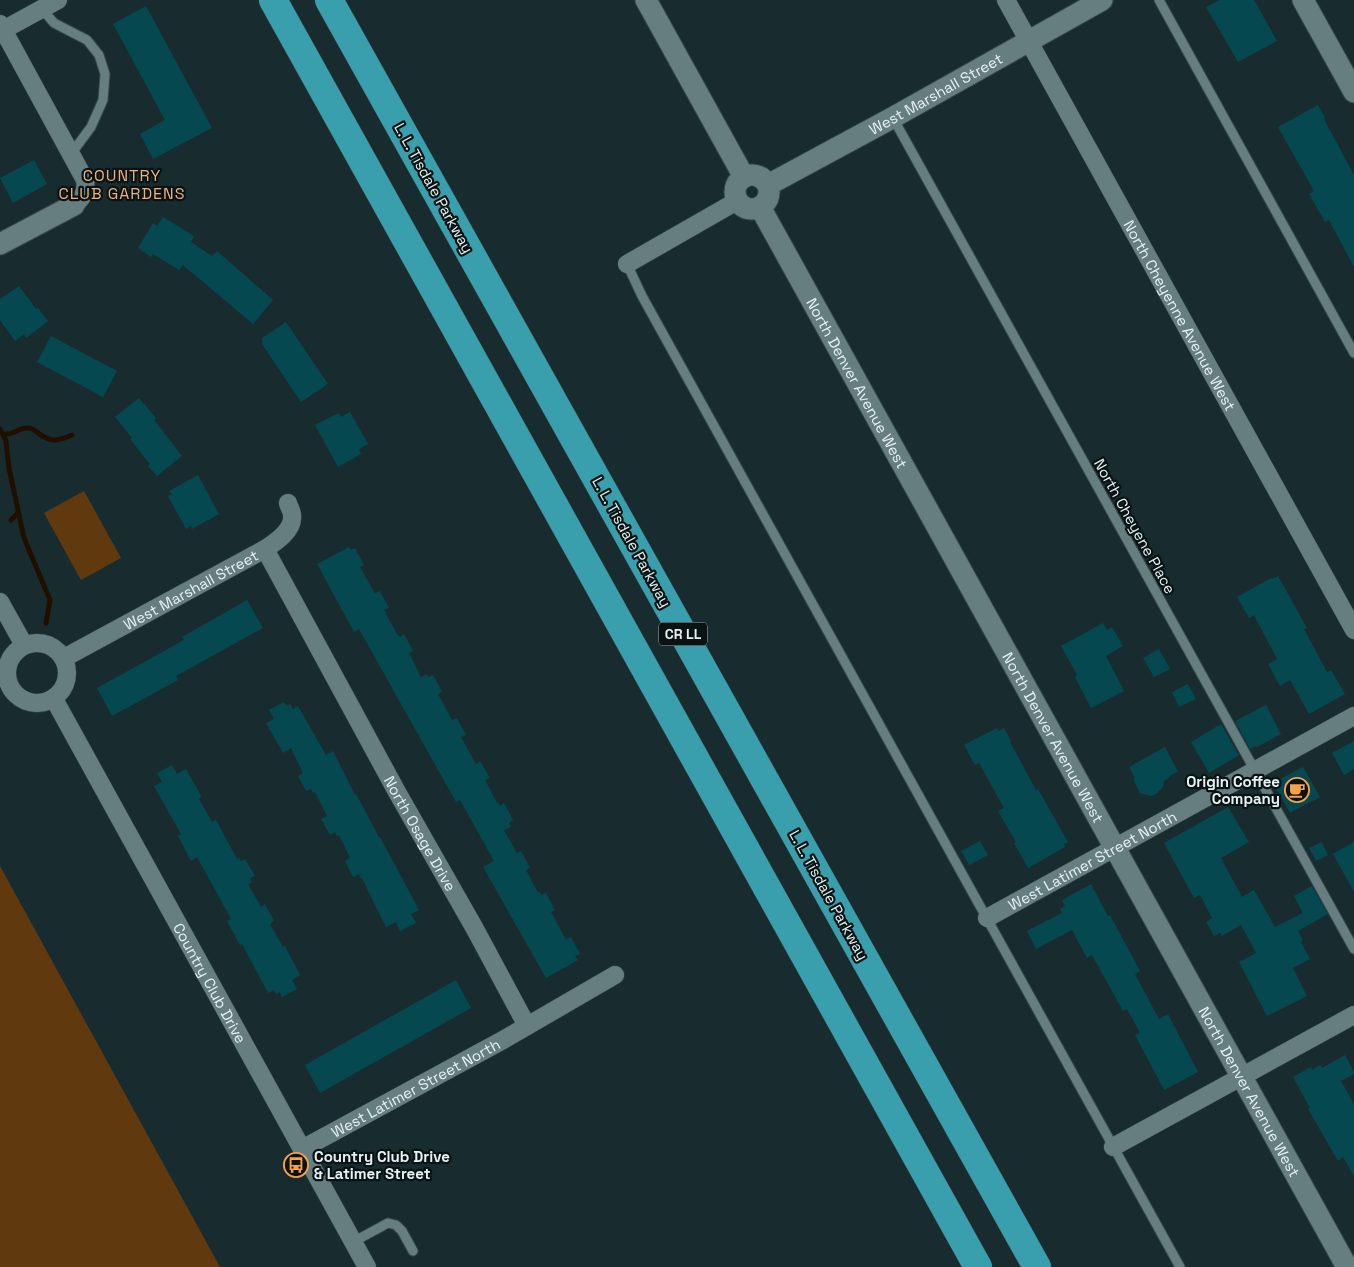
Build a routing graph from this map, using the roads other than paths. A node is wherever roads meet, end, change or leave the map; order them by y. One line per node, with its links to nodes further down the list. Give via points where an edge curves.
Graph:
1 (58, 0): 9 (street)
2 (273, 0): 44 (highway)
3 (329, 0): 45 (highway, L. L. Tisdale Parkway / CR LL)
4 (646, 0): 15 (street)
5 (1006, 0): 11 (street, North Cheyenne Avenue West)
6 (1102, 0): 11 (street, West Marshall Street)
7 (1159, 0): 22 (lane)
8 (1303, 0): 12 (street)
9 (42, 9): 10 (street); 14 (lane, via 54,23 87,40 99,56 104,74 103,100 91,127)
10 (2, 27): 14 (street)
11 (1028, 41): 13 (street, West Marshall Street); 26 (street, North Cheyenne Avenue West)
12 (1354, 92)
13 (892, 118): 16 (street, West Marshall Street); 31 (lane, North Cheyene Place)
14 (71, 154): 18 (street, via 86,184 84,194)
15 (744, 177): 16 (street, via 754,175); 17 (street, via 735,187)
16 (768, 185): 19 (street, via 768,198)
17 (737, 201): 19 (street, via 746,209); 21 (street)
18 (74, 205): 20 (street)
19 (760, 207): 32 (street, North Denver Avenue West)
20 (0, 244)
21 (627, 264): 33 (lane)
22 (1354, 353)
23 (288, 503): 24 (street, West Marshall Street, via 292,521 288,529)
24 (265, 549): 28 (street, West Marshall Street); 37 (street, North Osage Drive)
25 (0, 602): 27 (street)
26 (1354, 630)
27 (24, 645): 28 (street, via 35,642 47,644); 29 (street, via 16,651 7,669 11,689 30,703)
28 (64, 658): 29 (street, via 68,673 64,688)
29 (54, 699): 40 (street, Country Club Drive)
30 (1354, 716): 31 (street, West Latimer Street North)
31 (1255, 771): 32 (street, West Latimer Street North); 34 (lane, North Cheyene Place)
32 (1116, 847): 33 (street, West Latimer Street North); 38 (street, North Denver Avenue West)
33 (987, 918): 39 (lane)
34 (1354, 948)
35 (615, 975): 37 (street)
36 (1354, 1015): 38 (street)
37 (527, 1026): 40 (street, West Latimer Street North)
38 (1242, 1076): 39 (street); 47 (street, North Denver Avenue West)
39 (1113, 1147): 46 (lane)
40 (302, 1149): 41 (street, Country Club Drive)
41 (353, 1242): 42 (lane, via 388,1223 402,1231); 43 (street, Country Club Drive)
42 (413, 1252)
43 (367, 1267)
44 (978, 1267)
45 (1037, 1267)
46 (1180, 1267)
47 (1347, 1267)

